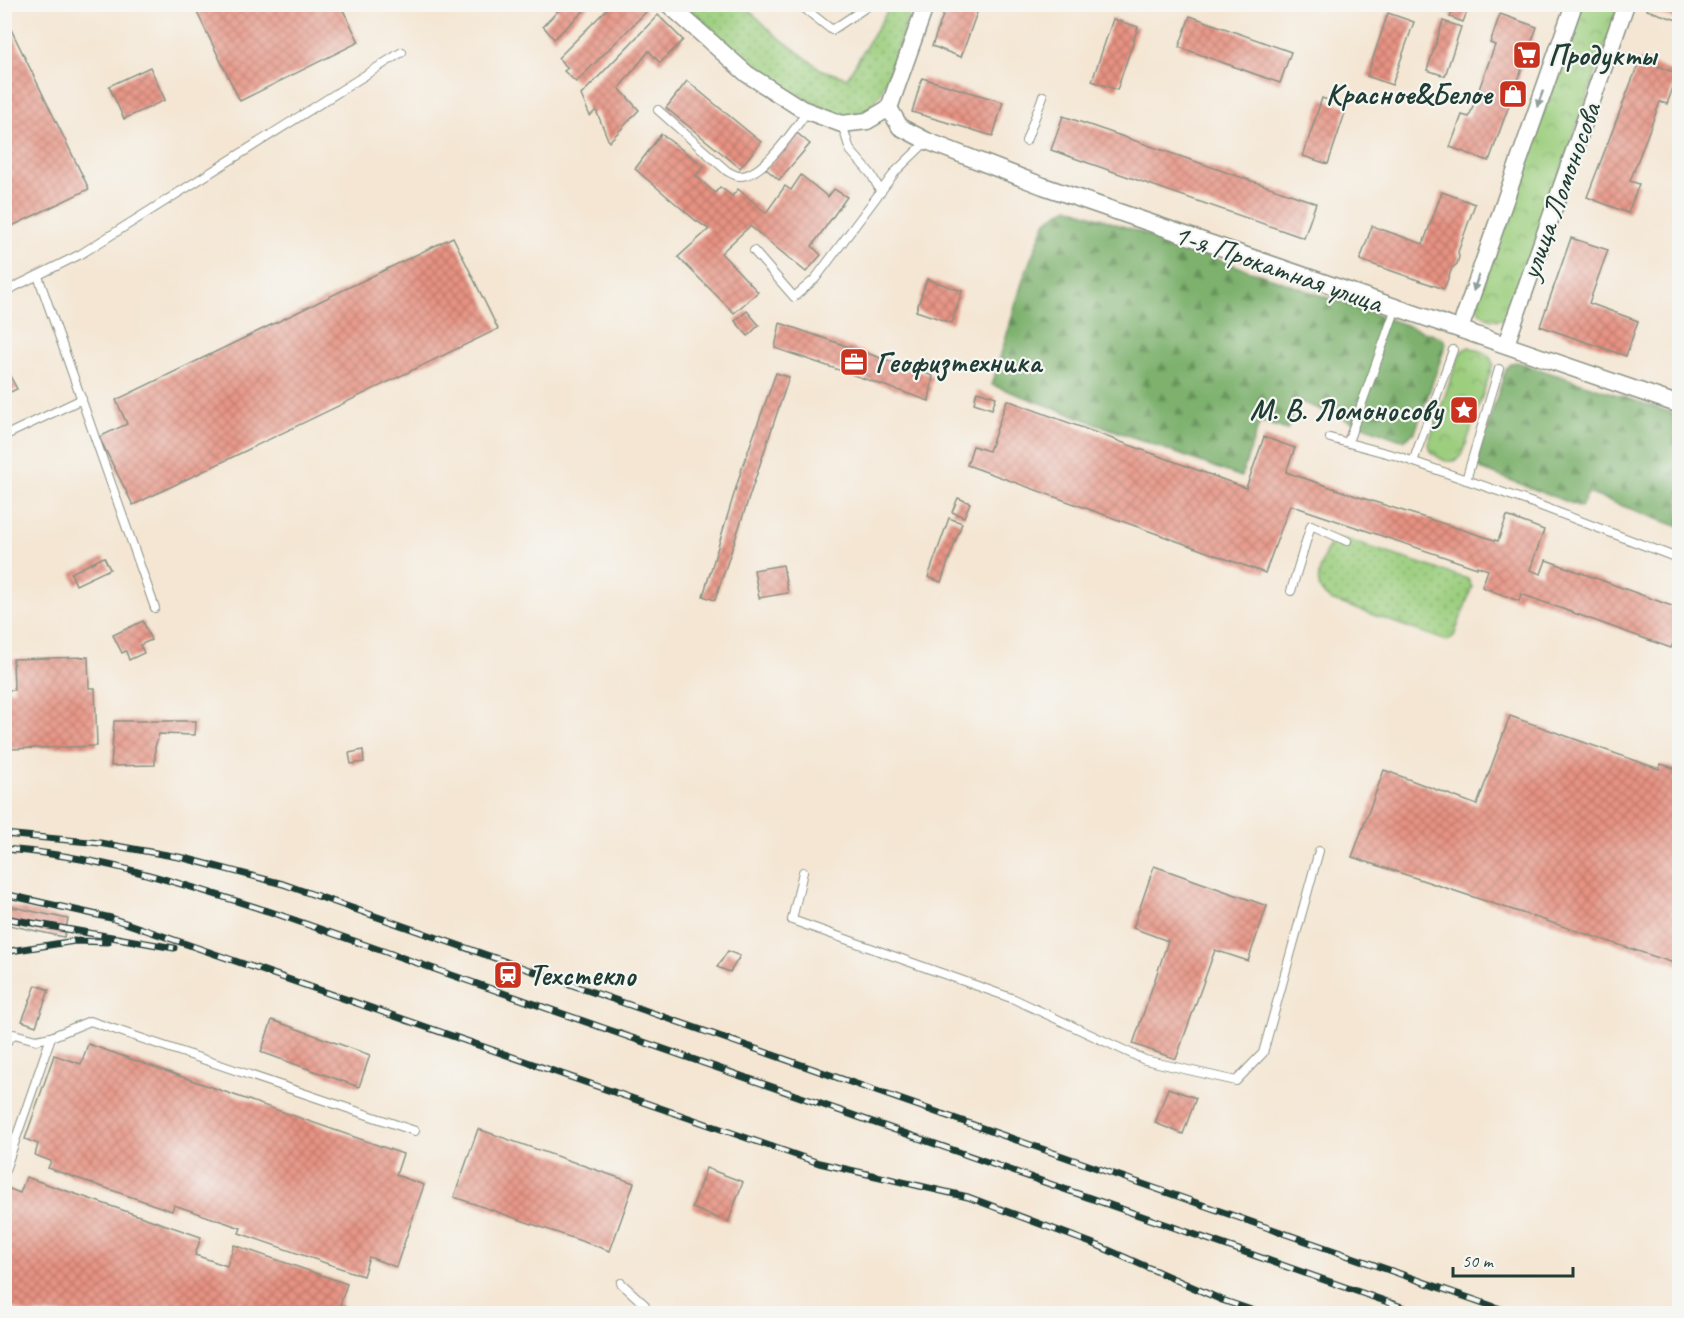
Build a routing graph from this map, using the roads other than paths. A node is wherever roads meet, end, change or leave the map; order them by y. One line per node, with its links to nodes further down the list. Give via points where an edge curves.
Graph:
1 (668, 4): 11 (street, via 747,74)
2 (799, 4): 3 (lane, via 832,30)
3 (872, 4)
4 (926, 4): 9 (street)
5 (1574, 4): 20 (street, улица Ломоносова, one-way to 20)
6 (1626, 4): 21 (street, улица Ломоносова)
7 (402, 52): 17 (lane, via 81,254)
8 (1043, 96): 14 (lane)
9 (890, 108): 12 (street, via 867,121); 13 (street, 1-я Прокатная улица, via 900,127)
10 (658, 110): 11 (lane, via 726,171 738,177 761,167)
11 (807, 111): 12 (street)
12 (842, 124): 15 (lane, via 850,150)
13 (927, 141): 15 (lane); 19 (street, 1-я Прокатная улица, via 1054,190)
14 (1026, 141)
15 (881, 192): 16 (lane, via 815,279 794,297)
16 (754, 251)
17 (38, 276): 18 (lane); 24 (lane)
18 (4, 292)
19 (1396, 308): 20 (street, 1-я Прокатная улица); 28 (lane)
20 (1460, 329): 21 (street, 1-я Прокатная улица)
21 (1506, 344): 25 (street, 1-я Прокатная улица)
22 (1453, 350): 29 (lane)
23 (1499, 369): 30 (lane)
24 (82, 399): 26 (lane); 34 (lane)
25 (1680, 405)
26 (4, 436)
27 (1330, 438): 28 (lane)
28 (1348, 442): 29 (lane)
29 (1413, 462): 30 (lane)
30 (1466, 480): 32 (lane)
31 (1347, 541): 33 (lane, via 1311,525)
32 (1680, 559)
33 (1291, 591)
34 (155, 608)
35 (1319, 851): 36 (lane, via 1263,1053 1236,1081 1145,1060 1014,999 792,920)
36 (803, 872)
37 (51, 1037): 38 (lane, via 36,1040 14,1034); 39 (lane, via 90,1021); 40 (lane)
38 (4, 1045)
39 (415, 1131)
40 (4, 1173)
41 (621, 1283): 42 (lane, via 645,1305)
42 (644, 1314)

